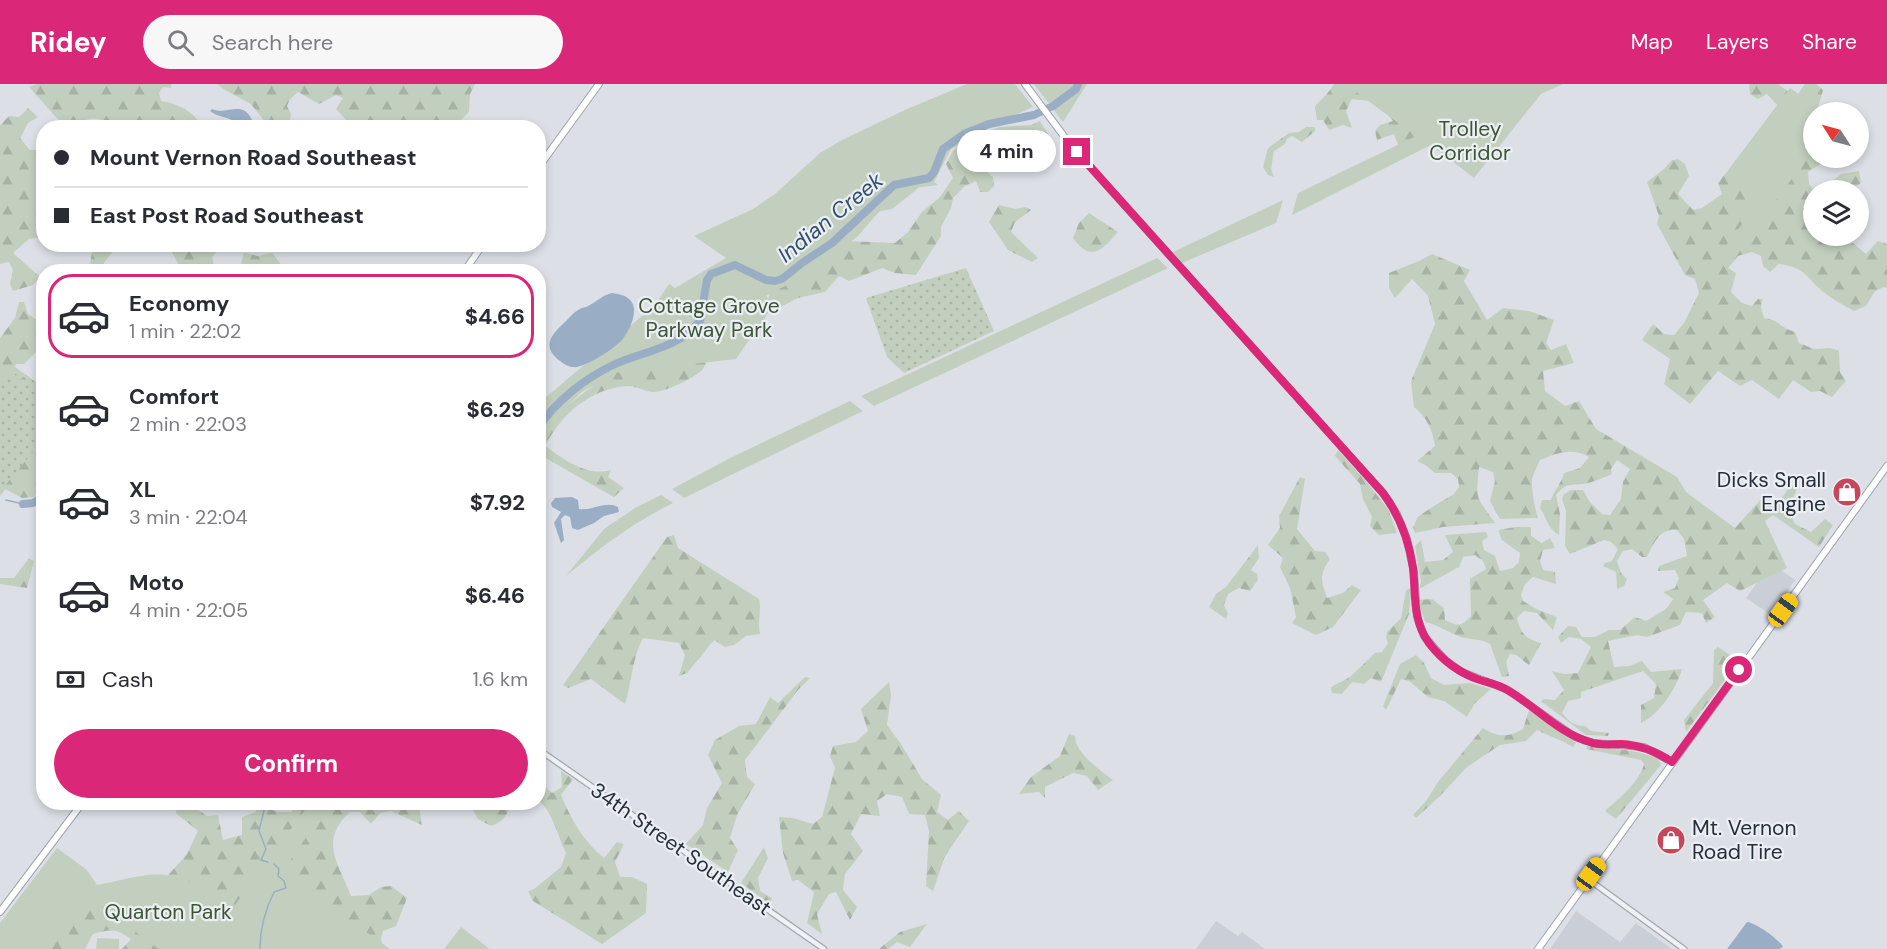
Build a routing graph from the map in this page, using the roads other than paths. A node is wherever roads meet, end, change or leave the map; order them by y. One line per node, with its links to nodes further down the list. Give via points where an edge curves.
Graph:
1 (599, 84): 3 (main road)
2 (1025, 84): 7 (main road, via 1122,204 1383,493 1405,531 1414,572 1416,616 1436,652 1462,672 1510,691 1575,737 1593,744 1644,747)
3 (546, 157)
4 (1887, 466): 5 (main road)
5 (1884, 476): 7 (main road)
6 (546, 755): 11 (street, 34th Street Southeast)
7 (1672, 762): 9 (main road)
8 (77, 810): 10 (main road)
9 (1588, 879): 12 (main road); 13 (street)
10 (0, 912)
11 (824, 949)
12 (1538, 949)
13 (1684, 949)

